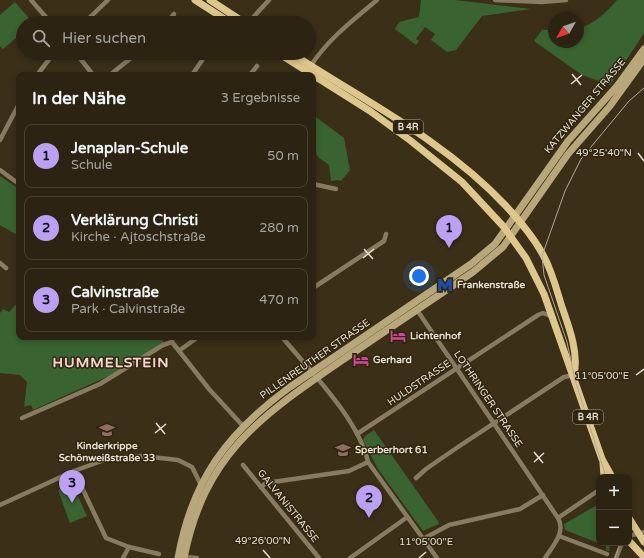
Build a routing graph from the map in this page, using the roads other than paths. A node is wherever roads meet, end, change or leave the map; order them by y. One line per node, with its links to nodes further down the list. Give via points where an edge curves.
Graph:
1 (31, 0): 10 (street)
2 (108, 0): 11 (street)
3 (195, 0): 12 (main road)
4 (210, 0): 13 (main road)
5 (268, 0): 14 (street)
6 (377, 0): 16 (street, via 336,35)
7 (495, 0): 9 (street)
8 (566, 0): 9 (street)
9 (542, 1)
10 (45, 16)
11 (91, 16)
12 (220, 16)
13 (234, 16)
14 (254, 16)
15 (644, 49): 42 (main road, KATZWANGER STRASSE, via 617,86 568,141)
16 (316, 59)
17 (644, 59): 43 (main road, KATZWANGER STRASSE, via 615,99 572,150)
18 (48, 60): 27 (street)
19 (81, 60): 28 (street)
20 (128, 60): 29 (street)
21 (202, 60): 30 (street)
22 (292, 60): 26 (main road, B 4R)
23 (299, 60): 26 (main road, B 4R)
24 (315, 60): 26 (street)
25 (257, 66): 31 (street)
26 (309, 69): 32 (main road, B 4R); 33 (main road, B 4R)
27 (38, 72)
28 (91, 72)
29 (114, 72)
30 (194, 72)
31 (252, 72)
32 (313, 72)
33 (314, 72)
34 (316, 73): 42 (main road, B 4R, via 453,157 485,184)
35 (316, 74): 44 (main road, B 4R, via 445,167 473,192)
36 (16, 110): 37 (street)
37 (0, 140)
38 (0, 170): 39 (street)
39 (16, 182)
40 (316, 185): 41 (street)
41 (336, 189)
42 (514, 216): 43 (main road, B 4R); 44 (main road, PILLENREUTHER STRASSE)
43 (520, 222): 46 (main road, KATZWANGER STRASSE); 59 (main road, B 4R, via 540,248 554,279 572,341 576,366)
44 (505, 229): 46 (main road, B 4R); 58 (main road, PILLENREUTHER STRASSE, via 496,244 478,259)
45 (386, 234): 49 (street, via 384,241)
46 (511, 236): 50 (main road, PILLENREUTHER STRASSE, via 485,263); 51 (main road, B 4R, via 533,271)
47 (0, 263): 48 (street)
48 (6, 268)
49 (316, 286)
50 (417, 310): 57 (street, LOTHRINGER STRASSE); 60 (main road, PILLENREUTHER STRASSE)
51 (553, 316): 57 (street, HULDSTRASSE, via 539,314); 59 (main road, B 4R, via 569,368)
52 (170, 340): 61 (street, via 100,384)
53 (173, 340): 56 (street)
54 (194, 340): 56 (street)
55 (284, 340): 58 (street)
56 (180, 350): 63 (street, via 209,389)
57 (457, 368): 62 (street, LOTHRINGER STRASSE); 64 (street, HULDSTRASSE)
58 (311, 372): 60 (street); 63 (main road, PILLENREUTHER STRASSE, via 271,401)
59 (574, 375): 62 (street, via 564,377); 65 (main road, B 4R)
60 (316, 378): 64 (street); 91 (main road, PILLENREUTHER STRASSE, via 259,421 223,461 198,507)
61 (22, 418)
62 (494, 424): 71 (street); 75 (street, LOTHRINGER STRASSE)
63 (243, 426): 72 (main road, PILLENREUTHER STRASSE, via 219,456)
64 (357, 434): 66 (street)
65 (602, 459): 69 (main road, B 4R); 70 (main road, B 4R)
66 (368, 462): 73 (street, via 349,471 266,483); 77 (street)
67 (243, 465): 73 (street, GALVANISTRASSE)
68 (74, 472): 72 (street, via 110,458 159,457 178,460 192,467); 76 (street); 86 (street, via 103,535 109,540)
69 (604, 474)
70 (610, 474)
71 (416, 478)
72 (201, 485): 91 (main road, PILLENREUTHER STRASSE, via 189,514)
73 (261, 487): 93 (street, GALVANISTRASSE)
74 (596, 492): 78 (street)
75 (543, 495): 78 (street, LOTHRINGER STRASSE); 82 (street, via 520,509 449,526)
76 (0, 506)
77 (406, 518): 82 (street); 94 (street)
78 (558, 518): 81 (street, via 561,528)
79 (632, 522): 80 (main road)
80 (641, 533): 83 (main road)
81 (559, 536): 88 (street); 96 (street)
82 (423, 539): 95 (street)
83 (644, 542)
84 (632, 544): 89 (main road)
85 (621, 546): 97 (street)
86 (129, 547): 87 (street); 90 (street)
87 (159, 554)
88 (607, 554)
89 (644, 557)
90 (123, 558)
91 (182, 558): 92 (street)
92 (197, 558)
93 (319, 558)
94 (350, 558)
95 (437, 558)
96 (545, 558)
97 (616, 558)

